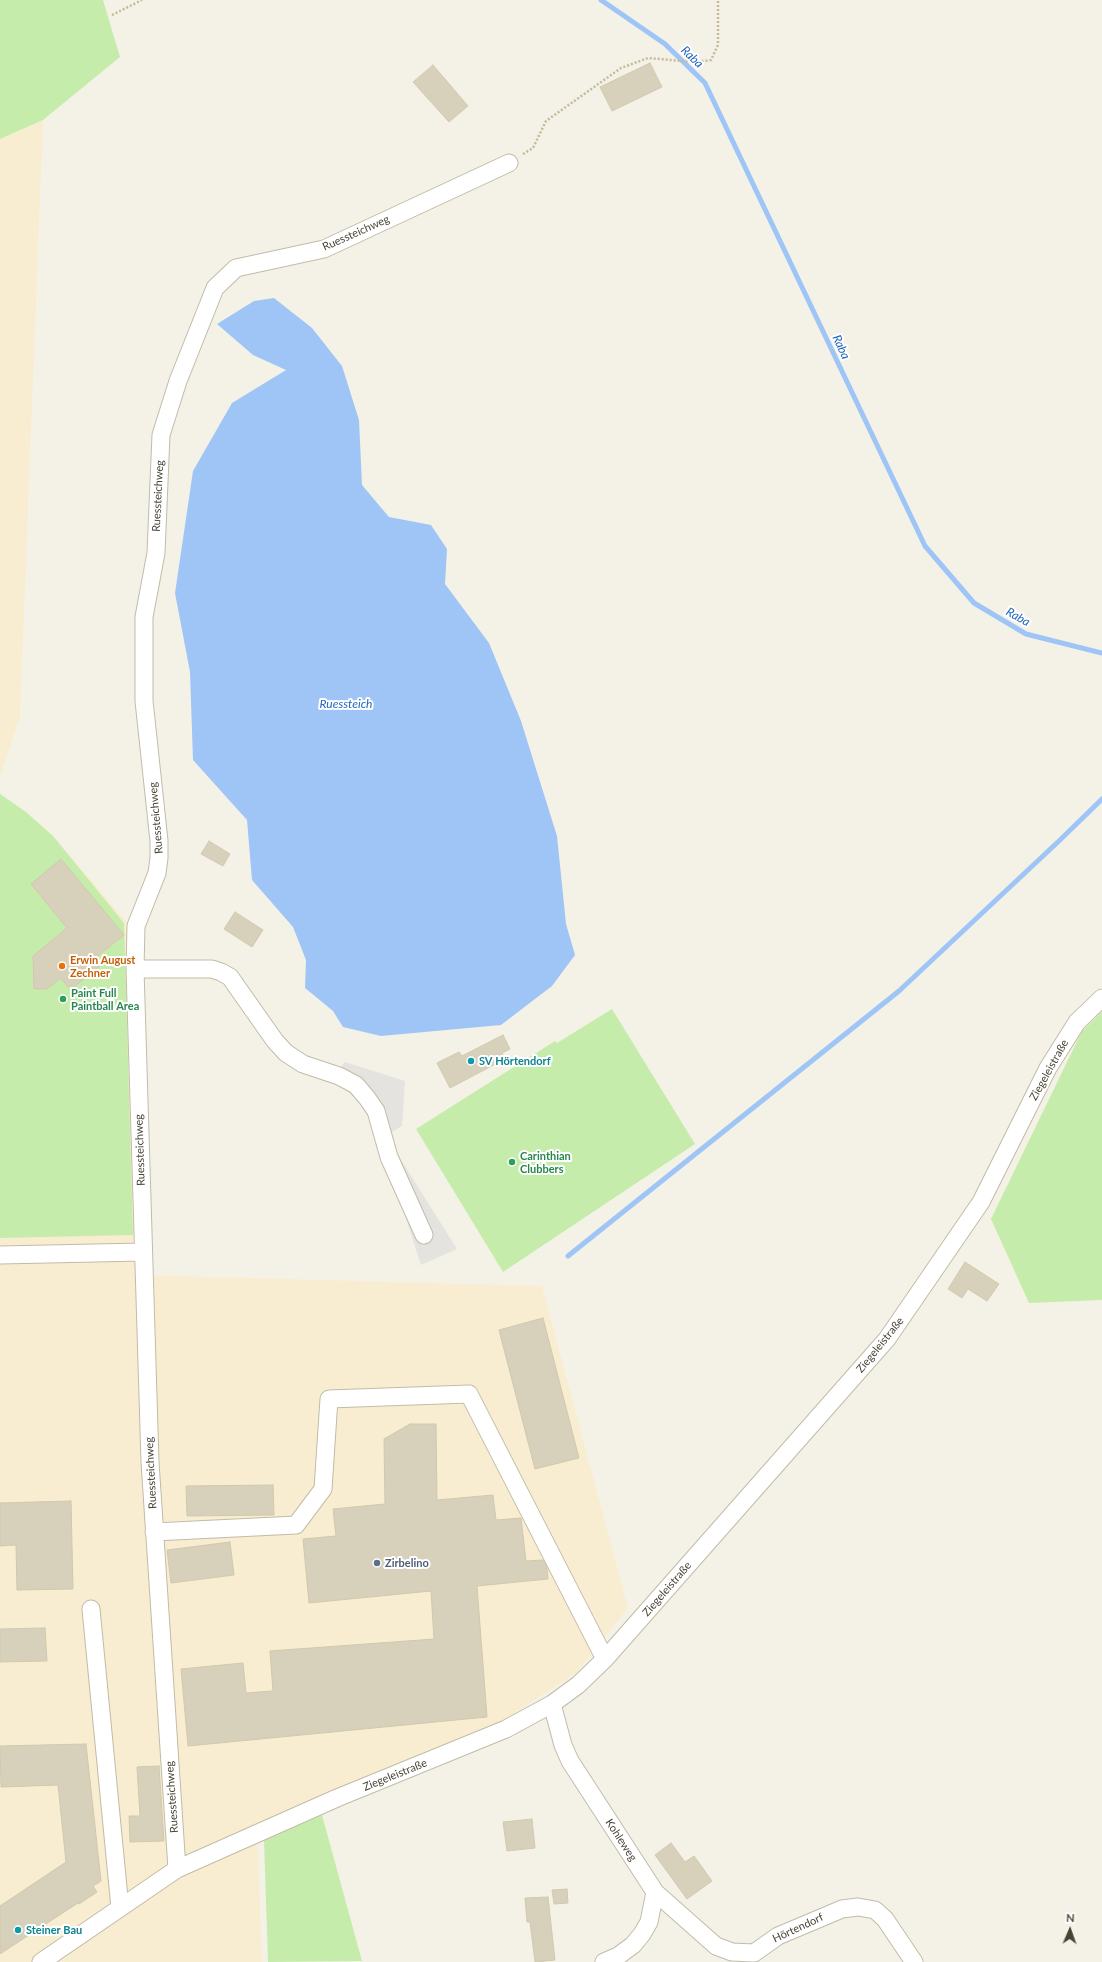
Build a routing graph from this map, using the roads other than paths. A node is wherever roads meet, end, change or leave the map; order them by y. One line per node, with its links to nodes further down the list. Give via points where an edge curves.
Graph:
1 (509, 163): 2 (street, Ruessteichweg, via 324,249 236,268 215,288 178,381 162,435 156,553 144,617 144,700 159,858 157,873 136,926)
2 (135, 969): 4 (street, via 212,969 221,972 230,977 274,1041 286,1053 303,1064 339,1076 356,1085 376,1111 389,1157); 5 (street, Ruessteichweg)
3 (1102, 998): 9 (street, Ziegeleistraße, via 1077,1022 1048,1068 980,1202 887,1339)
4 (424, 1235)
5 (143, 1252): 6 (street); 7 (street, Ruessteichweg)
6 (0, 1255)
7 (154, 1532): 9 (street, via 296,1525 323,1489 329,1399 469,1394); 11 (street, Ruessteichweg)
8 (92, 1609): 13 (street)
9 (605, 1659): 10 (street, Ziegeleistraße, via 578,1685)
10 (552, 1704): 11 (street, Ziegeleistraße, via 480,1741 337,1798); 12 (street, Kohleweg, via 570,1761)
11 (177, 1869): 13 (street, Ziegeleistraße)
12 (655, 1892): 15 (street, via 649,1922 642,1934 633,1946); 16 (street, Hörtendorf, via 711,1941 732,1952 754,1953 778,1936 842,1909 858,1907 875,1910 885,1919)
13 (120, 1908): 14 (street, Ziegeleistraße)
14 (41, 1962)
15 (604, 1962)
16 (914, 1962)

